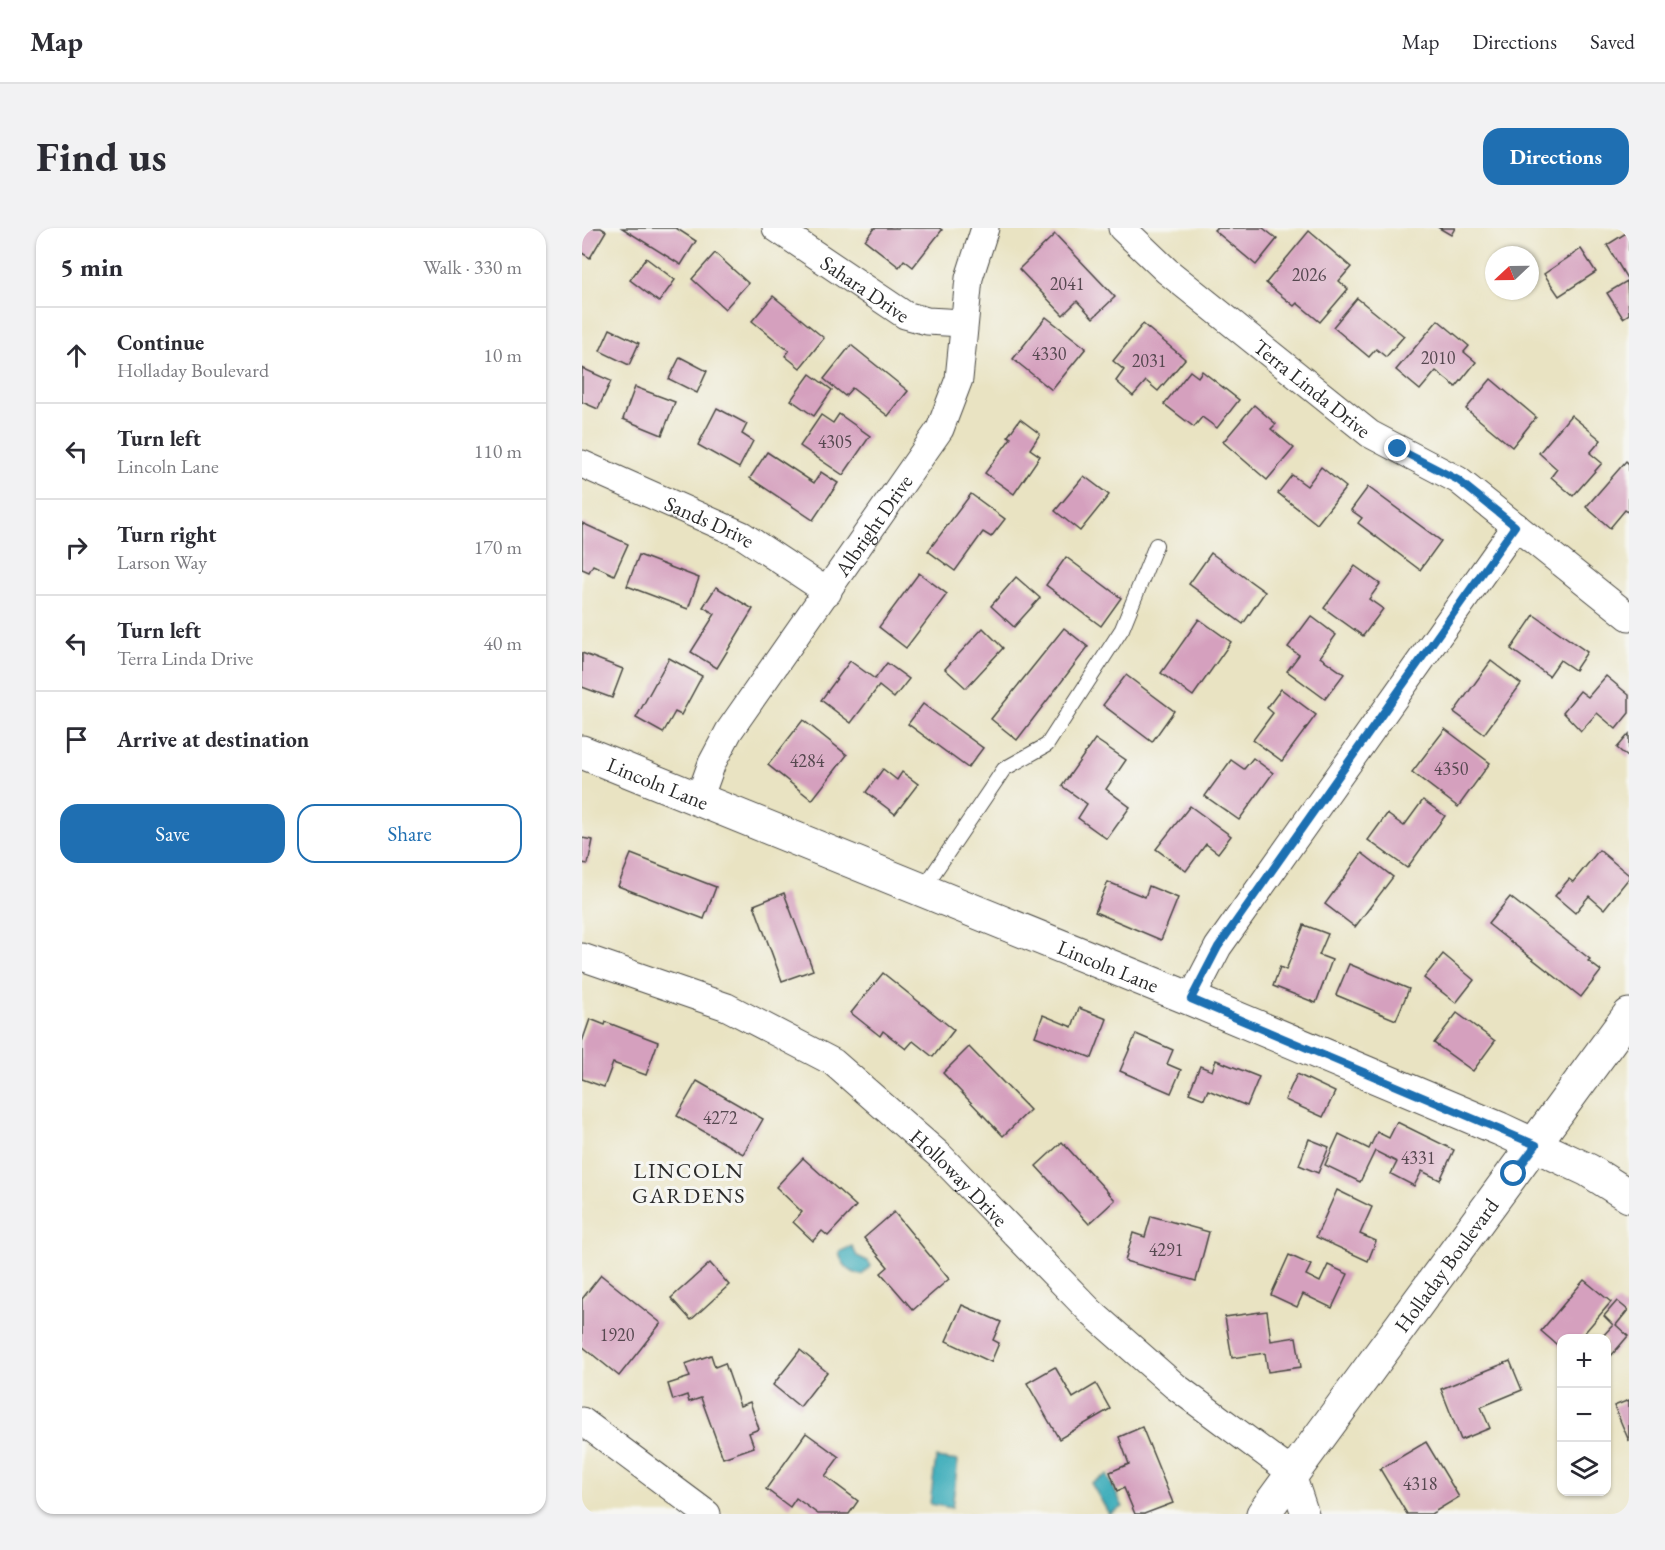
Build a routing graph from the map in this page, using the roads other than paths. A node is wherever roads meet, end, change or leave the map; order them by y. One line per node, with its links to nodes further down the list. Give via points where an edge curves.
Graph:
1 (776, 228): 4 (street, Sahara Drive, via 899,313 915,319)
2 (985, 228): 4 (street, Albright Drive, via 969,278)
3 (1122, 228): 6 (street, Terra Linda Drive, via 1167,271 1370,434 1458,480)
4 (963, 323): 8 (street, Albright Drive, via 959,379 940,429)
5 (582, 464): 8 (street, Sands Drive, via 742,535)
6 (1515, 526): 9 (street, Terra Linda Drive); 14 (street, via 1218,947)
7 (1156, 545): 12 (lane, via 1122,629 1047,745 1004,769)
8 (828, 592): 11 (street, Albright Drive, via 729,731)
9 (1629, 617)
10 (582, 752): 11 (street, Lincoln Lane)
11 (699, 799): 12 (street, Lincoln Lane)
12 (922, 889): 14 (street, Lincoln Lane)
13 (582, 957): 19 (street, Holloway Drive, via 727,1007 833,1062 939,1155 1092,1313 1175,1386)
14 (1191, 999): 16 (street, Lincoln Lane)
15 (1629, 1015): 16 (street, Holladay Boulevard)
16 (1536, 1145): 17 (street, Lincoln Lane, via 1588,1170); 19 (street, Holladay Boulevard)
17 (1629, 1196)
18 (582, 1421): 20 (street)
19 (1291, 1472): 21 (street, Holladay Boulevard); 22 (street)
20 (707, 1514)
21 (1263, 1514)
22 (1305, 1514)

